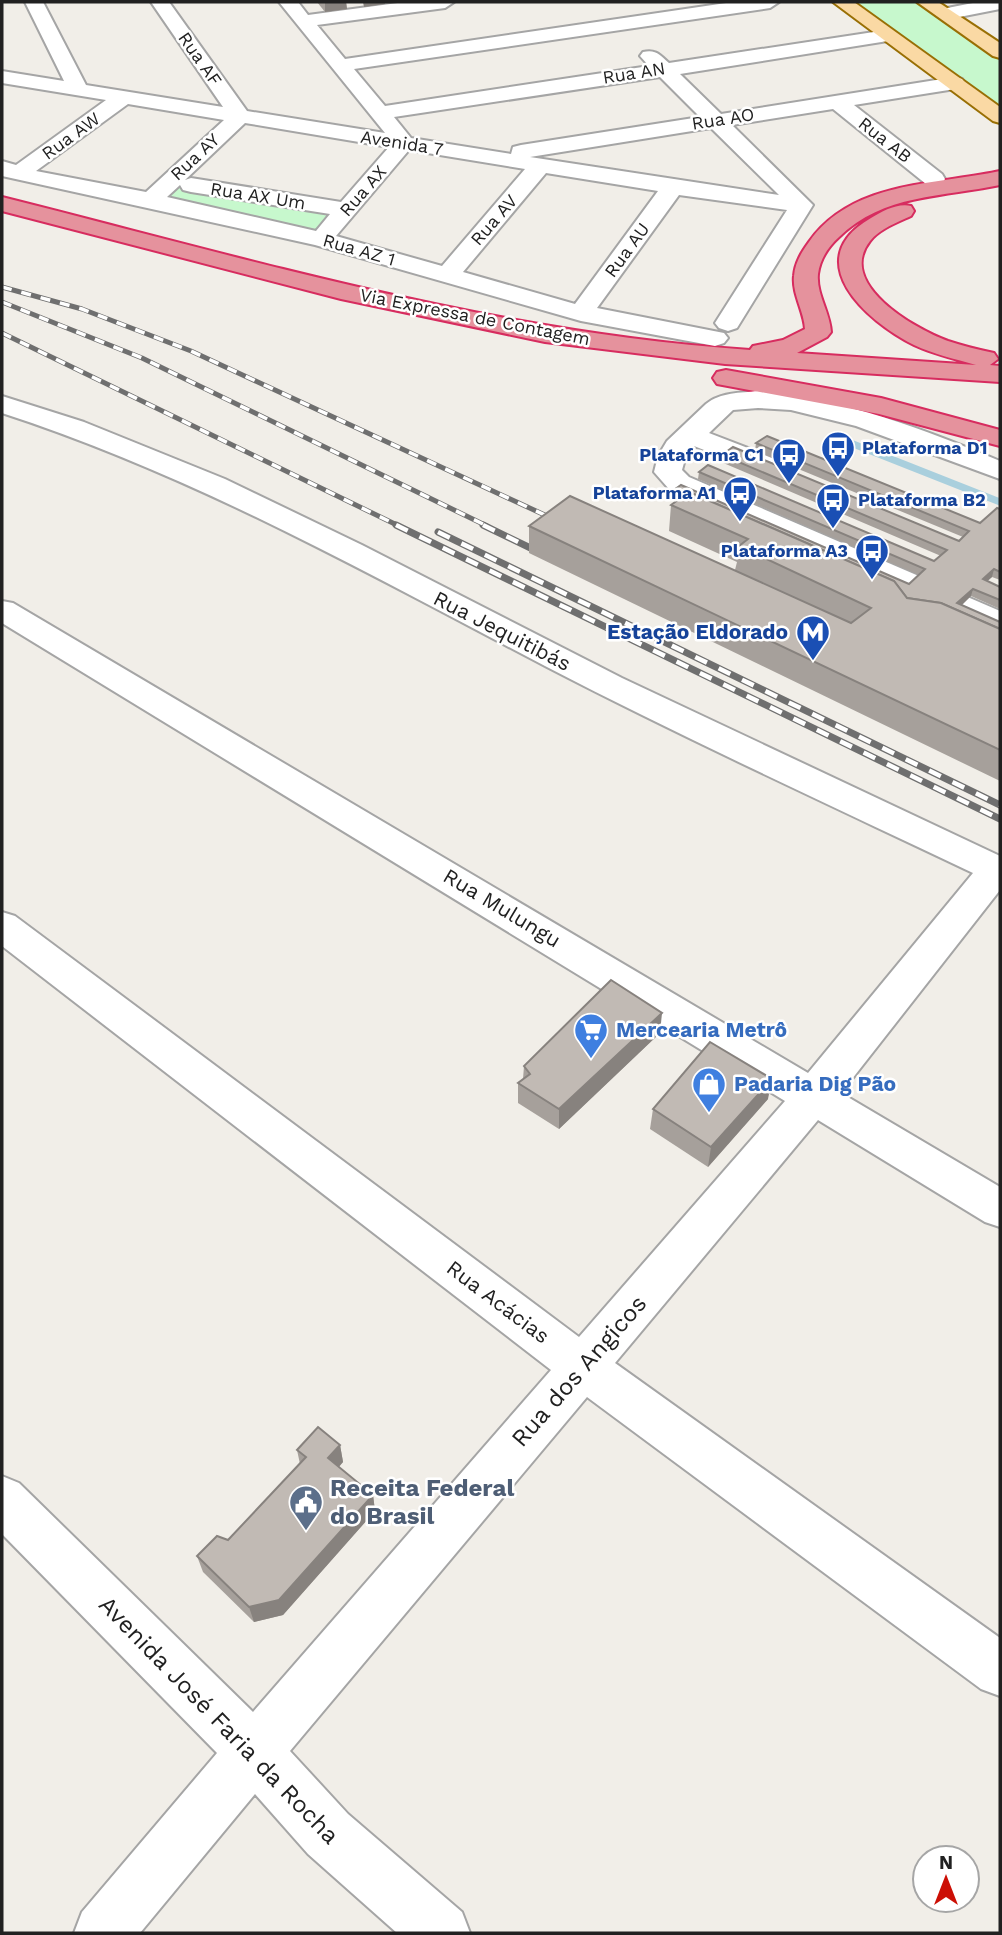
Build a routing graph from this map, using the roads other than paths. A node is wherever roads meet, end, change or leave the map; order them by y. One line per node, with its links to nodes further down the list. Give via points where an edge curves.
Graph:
1 (34, 2): 19 (street)
2 (160, 2): 23 (street, Rua AF)
3 (288, 2): 11 (street)
4 (445, 2): 11 (street)
5 (770, 2): 12 (street)
6 (842, 2): 13 (main road)
7 (926, 2): 10 (main road)
8 (1000, 3): 10 (street)
9 (596, 9): 12 (street)
10 (944, 14): 14 (main road)
11 (304, 21): 15 (street)
12 (613, 25): 15 (street); 16 (street)
13 (887, 36): 16 (street, Rua AN); 18 (main road)
14 (1000, 52)
15 (342, 65): 22 (street)
16 (665, 68): 22 (street, Rua AN); 25 (street)
17 (4, 79): 19 (street, Avenida 7)
18 (955, 83): 21 (street, Rua AO); 24 (main road)
19 (78, 89): 20 (street, Avenida 7)
20 (124, 97): 23 (street, Avenida 7); 29 (street, Rua AW)
21 (835, 100): 25 (street, Rua AO); 31 (street, Rua AB)
22 (382, 113): 26 (street)
23 (240, 116): 26 (street, Avenida 7); 32 (street, Rua AY)
24 (1000, 117)
25 (717, 120): 27 (street, Rua AO); 37 (street)
26 (404, 143): 27 (street, Avenida 7); 38 (street, Rua AX)
27 (492, 157): 28 (street, Avenida 7)
28 (541, 165): 33 (street, Avenida 7); 41 (street, Rua AV)
29 (10, 171): 35 (street, Rua AZ 1)
30 (1000, 178): 43 (highway, via 892,196 842,218 813,251 805,275 818,332 790,347)
31 (934, 179)
32 (169, 181): 35 (street, Rua AY); 38 (street, Rua AX Um)
33 (673, 187): 37 (street, Avenida 7); 42 (street, Rua AU)
34 (1000, 198): 45 (highway, via 955,199 909,208 878,223 858,241 849,265 855,287 900,326 937,345)
35 (151, 200): 39 (street, Rua AZ 1)
36 (2, 203): 43 (highway, Via Expressa de Contagem, via 341,292 545,334)
37 (802, 205): 43 (street)
38 (347, 210): 39 (street, Rua AX)
39 (321, 239): 41 (street, Rua AZ 1)
40 (83, 249): 44 (highway, Via Expressa de Contagem, via 321,310)
41 (447, 275): 42 (street, Rua AZ 1)
42 (581, 313): 43 (street, Rua AZ 1)
43 (724, 349): 46 (highway, Via Expressa de Contagem); 47 (highway, Via Expressa de Contagem); 48 (highway, Via Expressa de Contagem); 53 (highway, via 881,406)
44 (562, 361)
45 (1000, 363)
46 (619, 368)
47 (1000, 374)
48 (860, 387): 49 (highway, Via Expressa de Contagem); 51 (highway)
49 (1000, 397)
50 (2, 404): 59 (street, Rua Jequitibás, via 72,424 212,481 643,704)
51 (1000, 412)
52 (691, 435): 54 (street); 55 (street, via 724,402 774,400 860,418); 56 (street); 58 (street, via 668,472 679,483)
53 (1000, 438)
54 (798, 465)
55 (1000, 471)
56 (776, 495)
57 (2, 610): 61 (street, Rua Mulungu)
58 (1000, 623)
59 (999, 871): 61 (street, Rua dos Angicos)
60 (2, 926): 63 (street, Rua Acácias)
61 (814, 1096): 62 (street, Rua Mulungu); 63 (street, Rua dos Angicos)
62 (1000, 1209)
63 (583, 1367): 65 (street, Rua Acácias); 66 (street, Rua dos Angicos)
64 (2, 1500): 66 (street, Avenida José Faria da Rocha)
65 (1000, 1670)
66 (254, 1752): 67 (street, Rua dos Angicos); 68 (street, Avenida José Faria da Rocha, via 328,1833)
67 (103, 1933)
68 (441, 1933)

